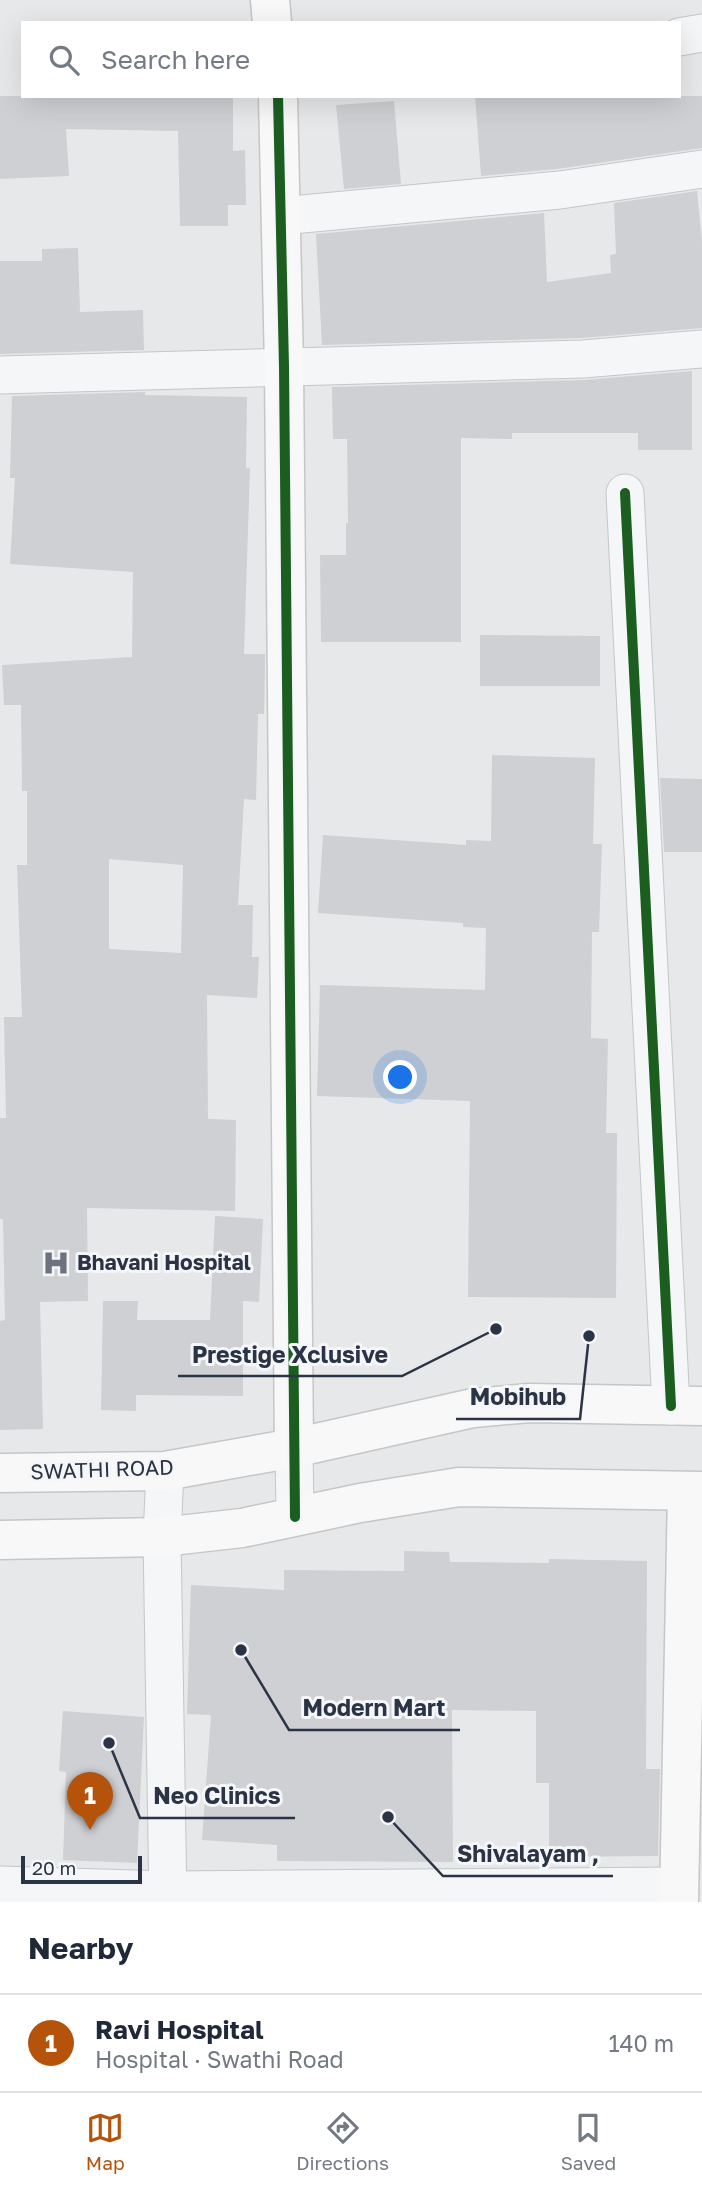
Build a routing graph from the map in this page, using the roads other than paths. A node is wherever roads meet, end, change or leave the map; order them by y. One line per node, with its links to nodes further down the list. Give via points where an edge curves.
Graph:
1 (270, 0): 2 (street)
2 (272, 21)
3 (702, 33): 4 (street)
4 (681, 37)
5 (278, 98): 7 (street)
6 (702, 169): 7 (street, via 560,190)
7 (281, 216): 9 (street)
8 (702, 349): 9 (street, via 583,359)
9 (284, 367): 10 (street); 13 (street)
10 (0, 375)
11 (625, 494): 12 (street)
12 (687, 1406): 13 (street, SWATHI ROAD, via 530,1403 473,1408)
13 (294, 1448): 14 (street, SWATHI ROAD); 17 (street)
14 (164, 1471): 15 (street, SWATHI ROAD); 18 (street)
15 (0, 1473)
16 (695, 1491): 17 (street, via 459,1487); 21 (street)
17 (295, 1517): 18 (street)
18 (162, 1537): 19 (street); 22 (street)
19 (0, 1539)
20 (0, 1885): 22 (street)
21 (679, 1894): 22 (street)
22 (168, 1896)

